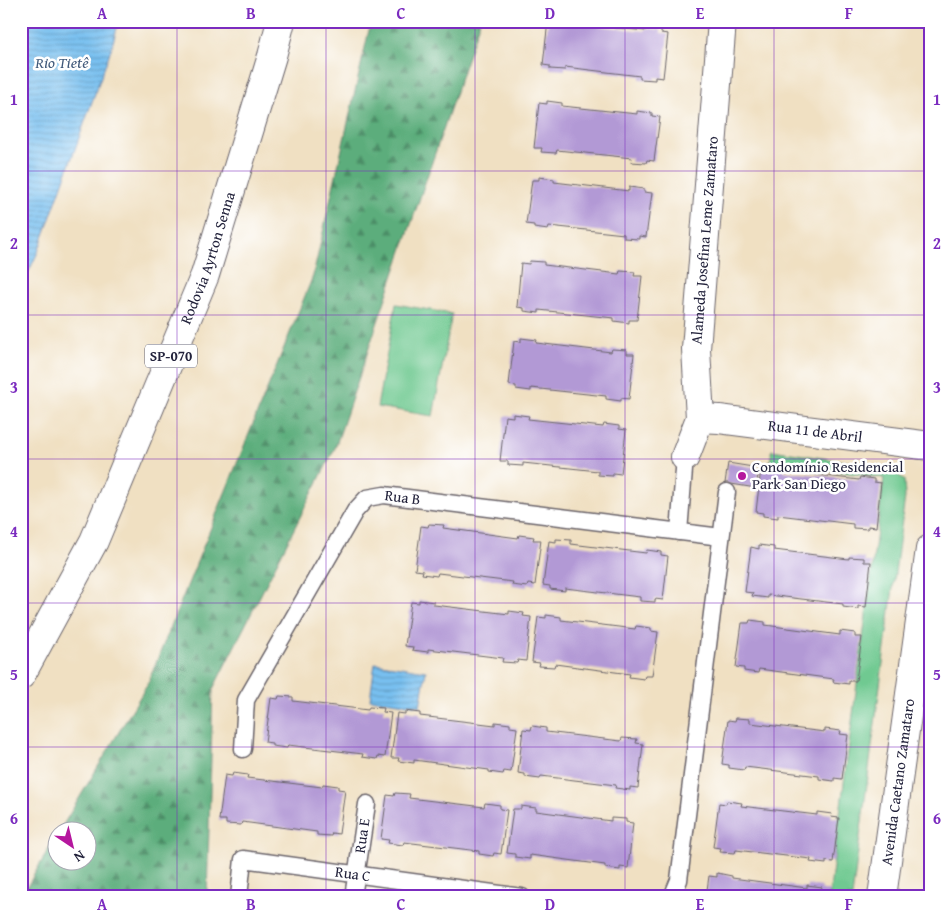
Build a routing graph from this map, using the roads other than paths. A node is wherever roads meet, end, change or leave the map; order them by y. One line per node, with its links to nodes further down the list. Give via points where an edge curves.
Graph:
1 (281, 21): 4 (main road, Rodovia Ayrton Senna / SP-070)
2 (298, 21): 4 (main road)
3 (722, 21): 5 (main road, Alameda Josefina Leme Zamataro, via 696,349)
4 (272, 56): 12 (main road, Rodovia Ayrton Senna / SP-070, via 204,275 94,541)
5 (700, 418): 6 (main road, Rua 11 de Abril); 7 (main road, Alameda Josefina Leme Zamataro)
6 (930, 446)
7 (685, 457): 9 (lane)
8 (727, 492): 10 (lane)
9 (679, 532): 10 (lane, Rua B); 13 (lane, Rua B, via 384,494 367,498 355,511 246,700)
10 (721, 537): 19 (lane, via 679,880)
11 (930, 549): 20 (main road, Avenida Caetano Zamataro)
12 (21, 675)
13 (243, 749)
14 (367, 804): 15 (lane, Rua E)
15 (356, 873): 16 (lane, Rua C, via 243,859); 17 (lane, Rua E); 18 (lane, Rua C)
16 (239, 897)
17 (353, 897)
18 (522, 897)
19 (672, 897)
20 (882, 897)

